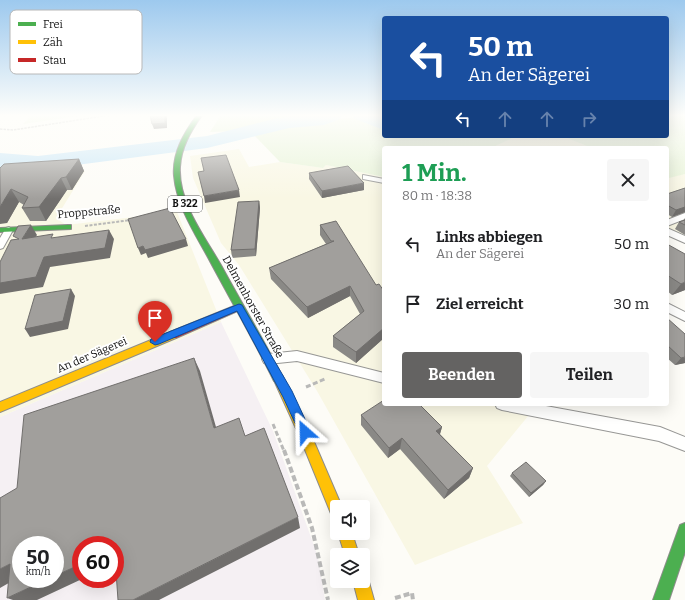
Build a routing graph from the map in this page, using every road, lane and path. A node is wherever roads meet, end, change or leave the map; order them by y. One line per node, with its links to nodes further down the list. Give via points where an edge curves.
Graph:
1 (183, 143): 12 (main road, Delmenhorster Straße / B 322, via 177,175 183,198)
2 (366, 177): 3 (lane)
3 (382, 181)
4 (685, 216): 6 (lane)
5 (134, 220): 7 (path, Proppstraße)
6 (669, 222)
7 (68, 227): 8 (main road, Proppstraße)
8 (4, 230): 11 (lane)
9 (669, 232): 10 (lane)
10 (685, 240)
11 (0, 246)
12 (239, 307): 15 (main road, Delmenhorster Straße / B 322); 18 (main road, An der Sägerei)
13 (669, 308): 14 (lane)
14 (685, 317)
15 (268, 359): 16 (lane, via 297,356); 21 (main road, Delmenhorster Straße / B 322, via 305,432)
16 (382, 377)
17 (513, 406): 20 (lane, via 660,434)
18 (0, 407)
19 (271, 418): 24 (path, via 312,528)
20 (685, 444)
21 (333, 500)
22 (685, 530): 28 (main road)
23 (363, 588): 25 (main road)
24 (328, 600)
25 (366, 600)
26 (389, 600): 27 (path, via 412,593)
27 (413, 600)
28 (661, 600)

